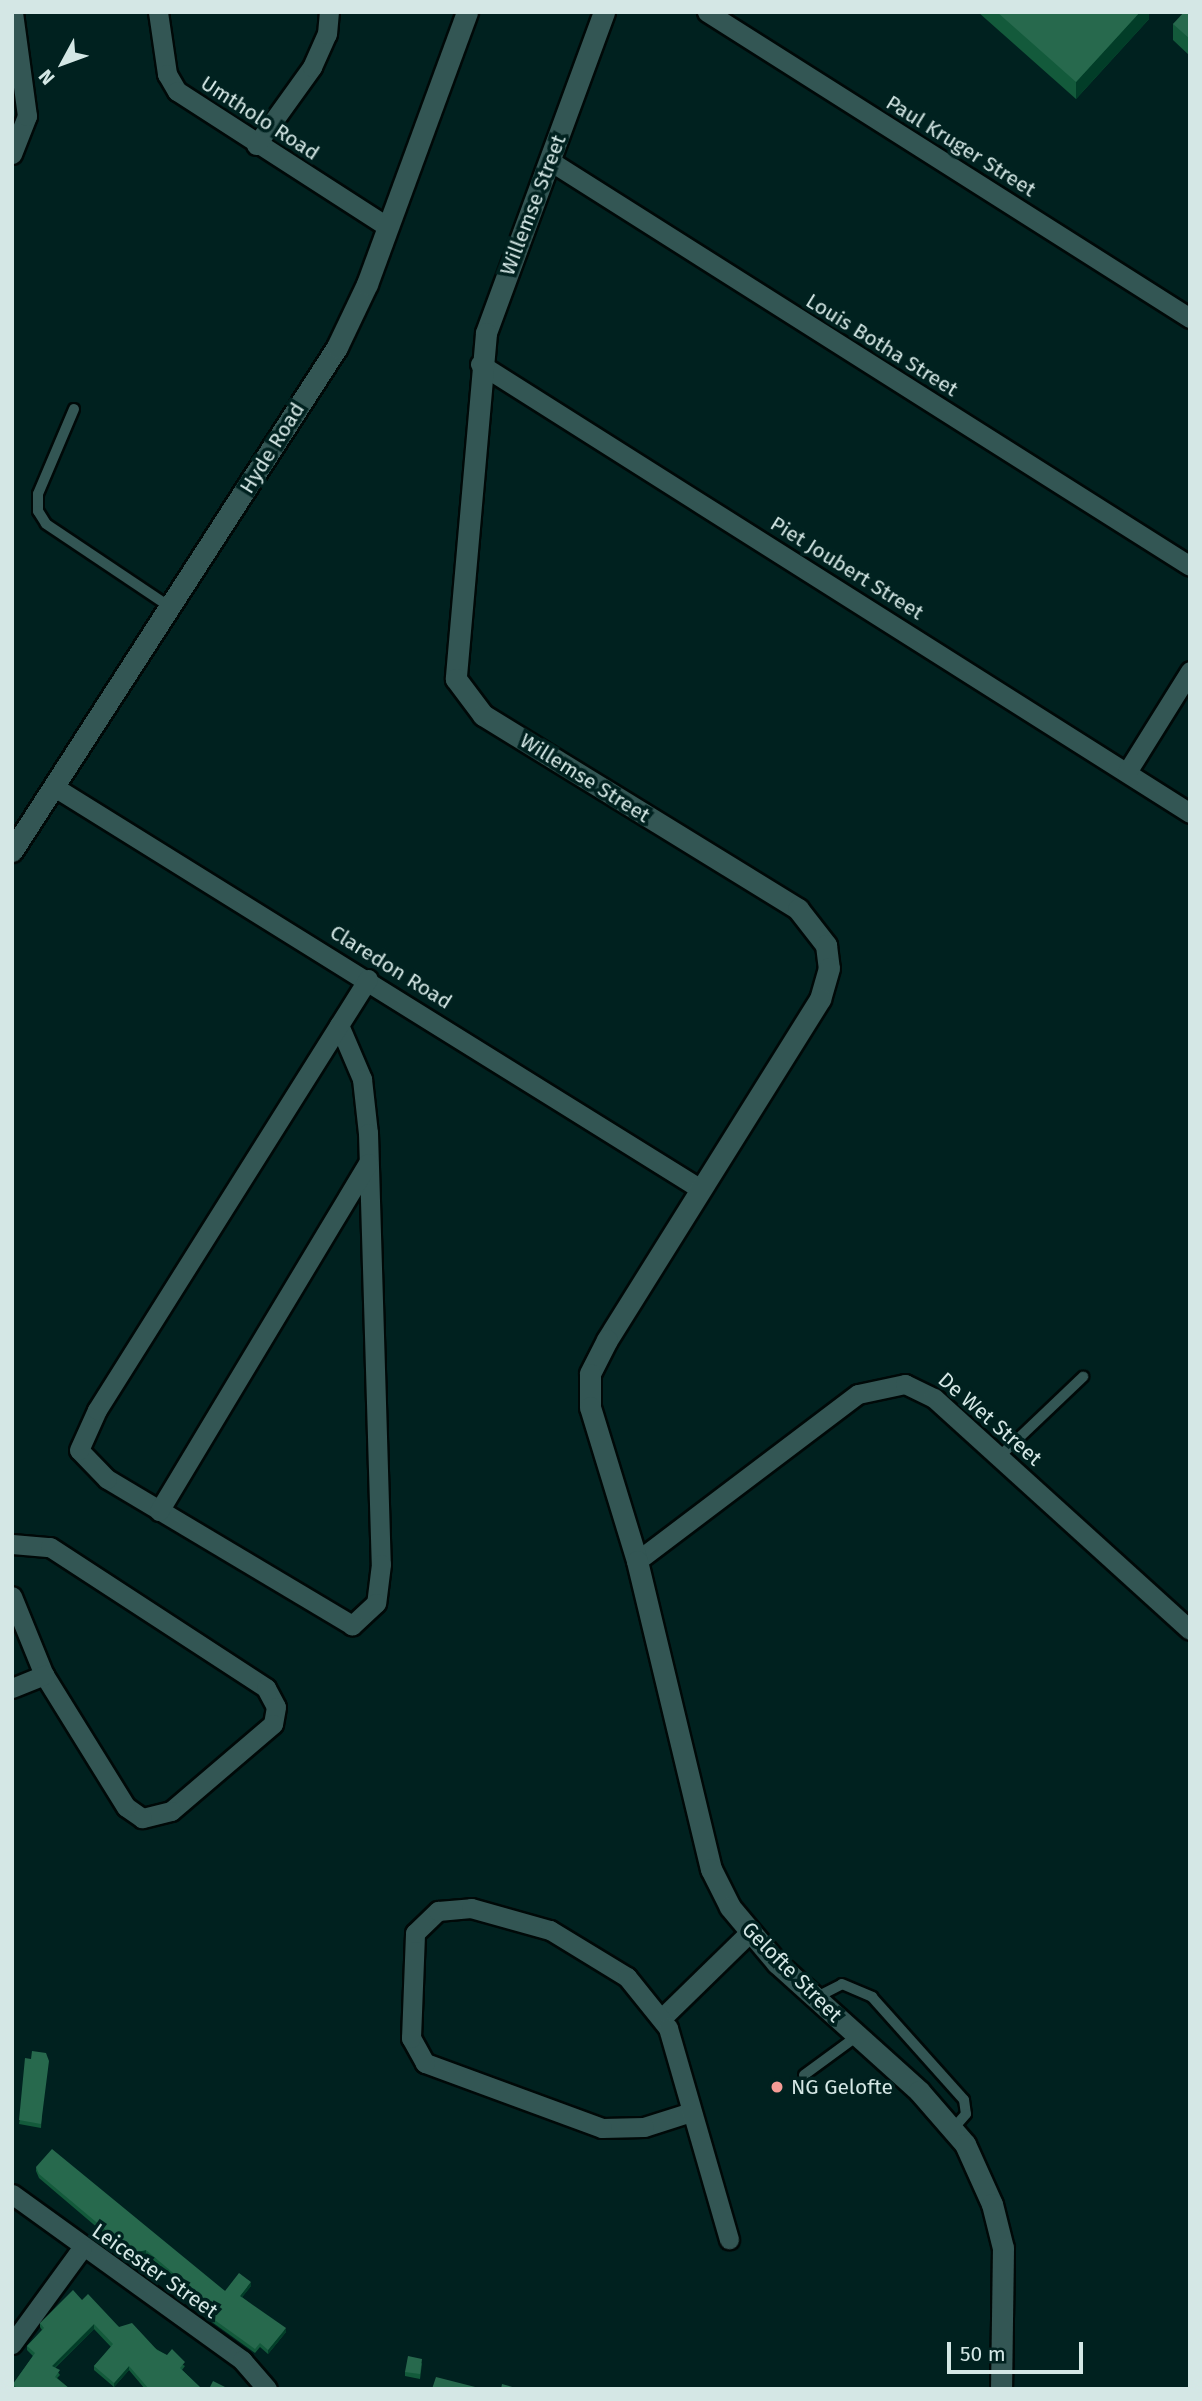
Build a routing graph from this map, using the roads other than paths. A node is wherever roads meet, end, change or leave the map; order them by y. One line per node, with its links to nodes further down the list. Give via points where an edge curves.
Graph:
1 (13, 12): 8 (street, via 27,116)
2 (158, 12): 7 (street, Umtholo Road, via 167,74 177,91)
3 (329, 12): 7 (street, via 327,34 312,67)
4 (467, 12): 10 (street, Hyde Road)
5 (604, 12): 9 (street, Willemse Street)
6 (707, 12): 11 (street, Paul Kruger Street)
7 (256, 145): 10 (street, Umtholo Road)
8 (12, 154)
9 (550, 161): 12 (street, Willemse Street, via 493,311); 14 (street, Louis Botha Street)
10 (388, 227): 15 (street, Hyde Road, via 337,346)
11 (1190, 318)
12 (480, 364): 17 (street, Piet Joubert Street); 24 (street, Willemse Street, via 456,663 460,693 483,715 798,909 826,945 829,968 820,999)
13 (74, 409): 15 (lane, via 38,495 38,511 46,524)
14 (1190, 566)
15 (171, 607): 18 (street, Hyde Road)
16 (1190, 671): 17 (street)
17 (1127, 772): 19 (street, Piet Joubert Street)
18 (56, 788): 20 (street, Hyde Road); 21 (street, Claredon Road)
19 (1190, 813)
20 (12, 851)
21 (368, 979): 22 (street); 24 (street, Claredon Road)
22 (339, 1025): 23 (street, via 362,1079); 28 (street, via 80,1439 82,1459)
23 (368, 1163): 28 (street); 28 (street, via 381,1564 370,1614 352,1625 340,1624)
24 (699, 1188): 26 (street, Willemse Street, via 593,1363 588,1385)
25 (1083, 1377): 27 (lane)
26 (599, 1437): 30 (street, Gelofte Street)
27 (1000, 1456): 30 (street, De Wet Street, via 918,1387 884,1385 858,1394); 32 (street, De Wet Street)
28 (159, 1511)
29 (12, 1544): 33 (street, via 50,1547 266,1688 276,1716 264,1738 171,1811 142,1818 126,1807)
30 (637, 1561): 35 (street, Gelofte Street, via 710,1869)
31 (12, 1596): 33 (street)
32 (1190, 1630)
33 (44, 1675): 34 (street)
34 (12, 1688)
35 (750, 1932): 36 (street, Gelofte Street); 37 (street)
36 (815, 1998): 38 (street, Gelofte Street); 41 (lane, via 842,1984 872,1997 964,2100 965,2114)
37 (663, 2017): 40 (street); 40 (street, via 627,1977 550,1930 483,1911 448,1909 432,1914 415,1933 411,2038 425,2063 602,2128 645,2127)
38 (857, 2036): 39 (lane); 41 (street, Gelofte Street)
39 (804, 2075)
40 (691, 2112): 43 (street)
41 (953, 2130): 47 (street, Gelofte Street, via 992,2204 1003,2248)
42 (12, 2194): 44 (street, Leicester Street)
43 (729, 2239)
44 (82, 2248): 45 (street); 46 (street, Leicester Street, via 242,2360)
45 (12, 2343)
46 (267, 2389)
47 (1001, 2389)

